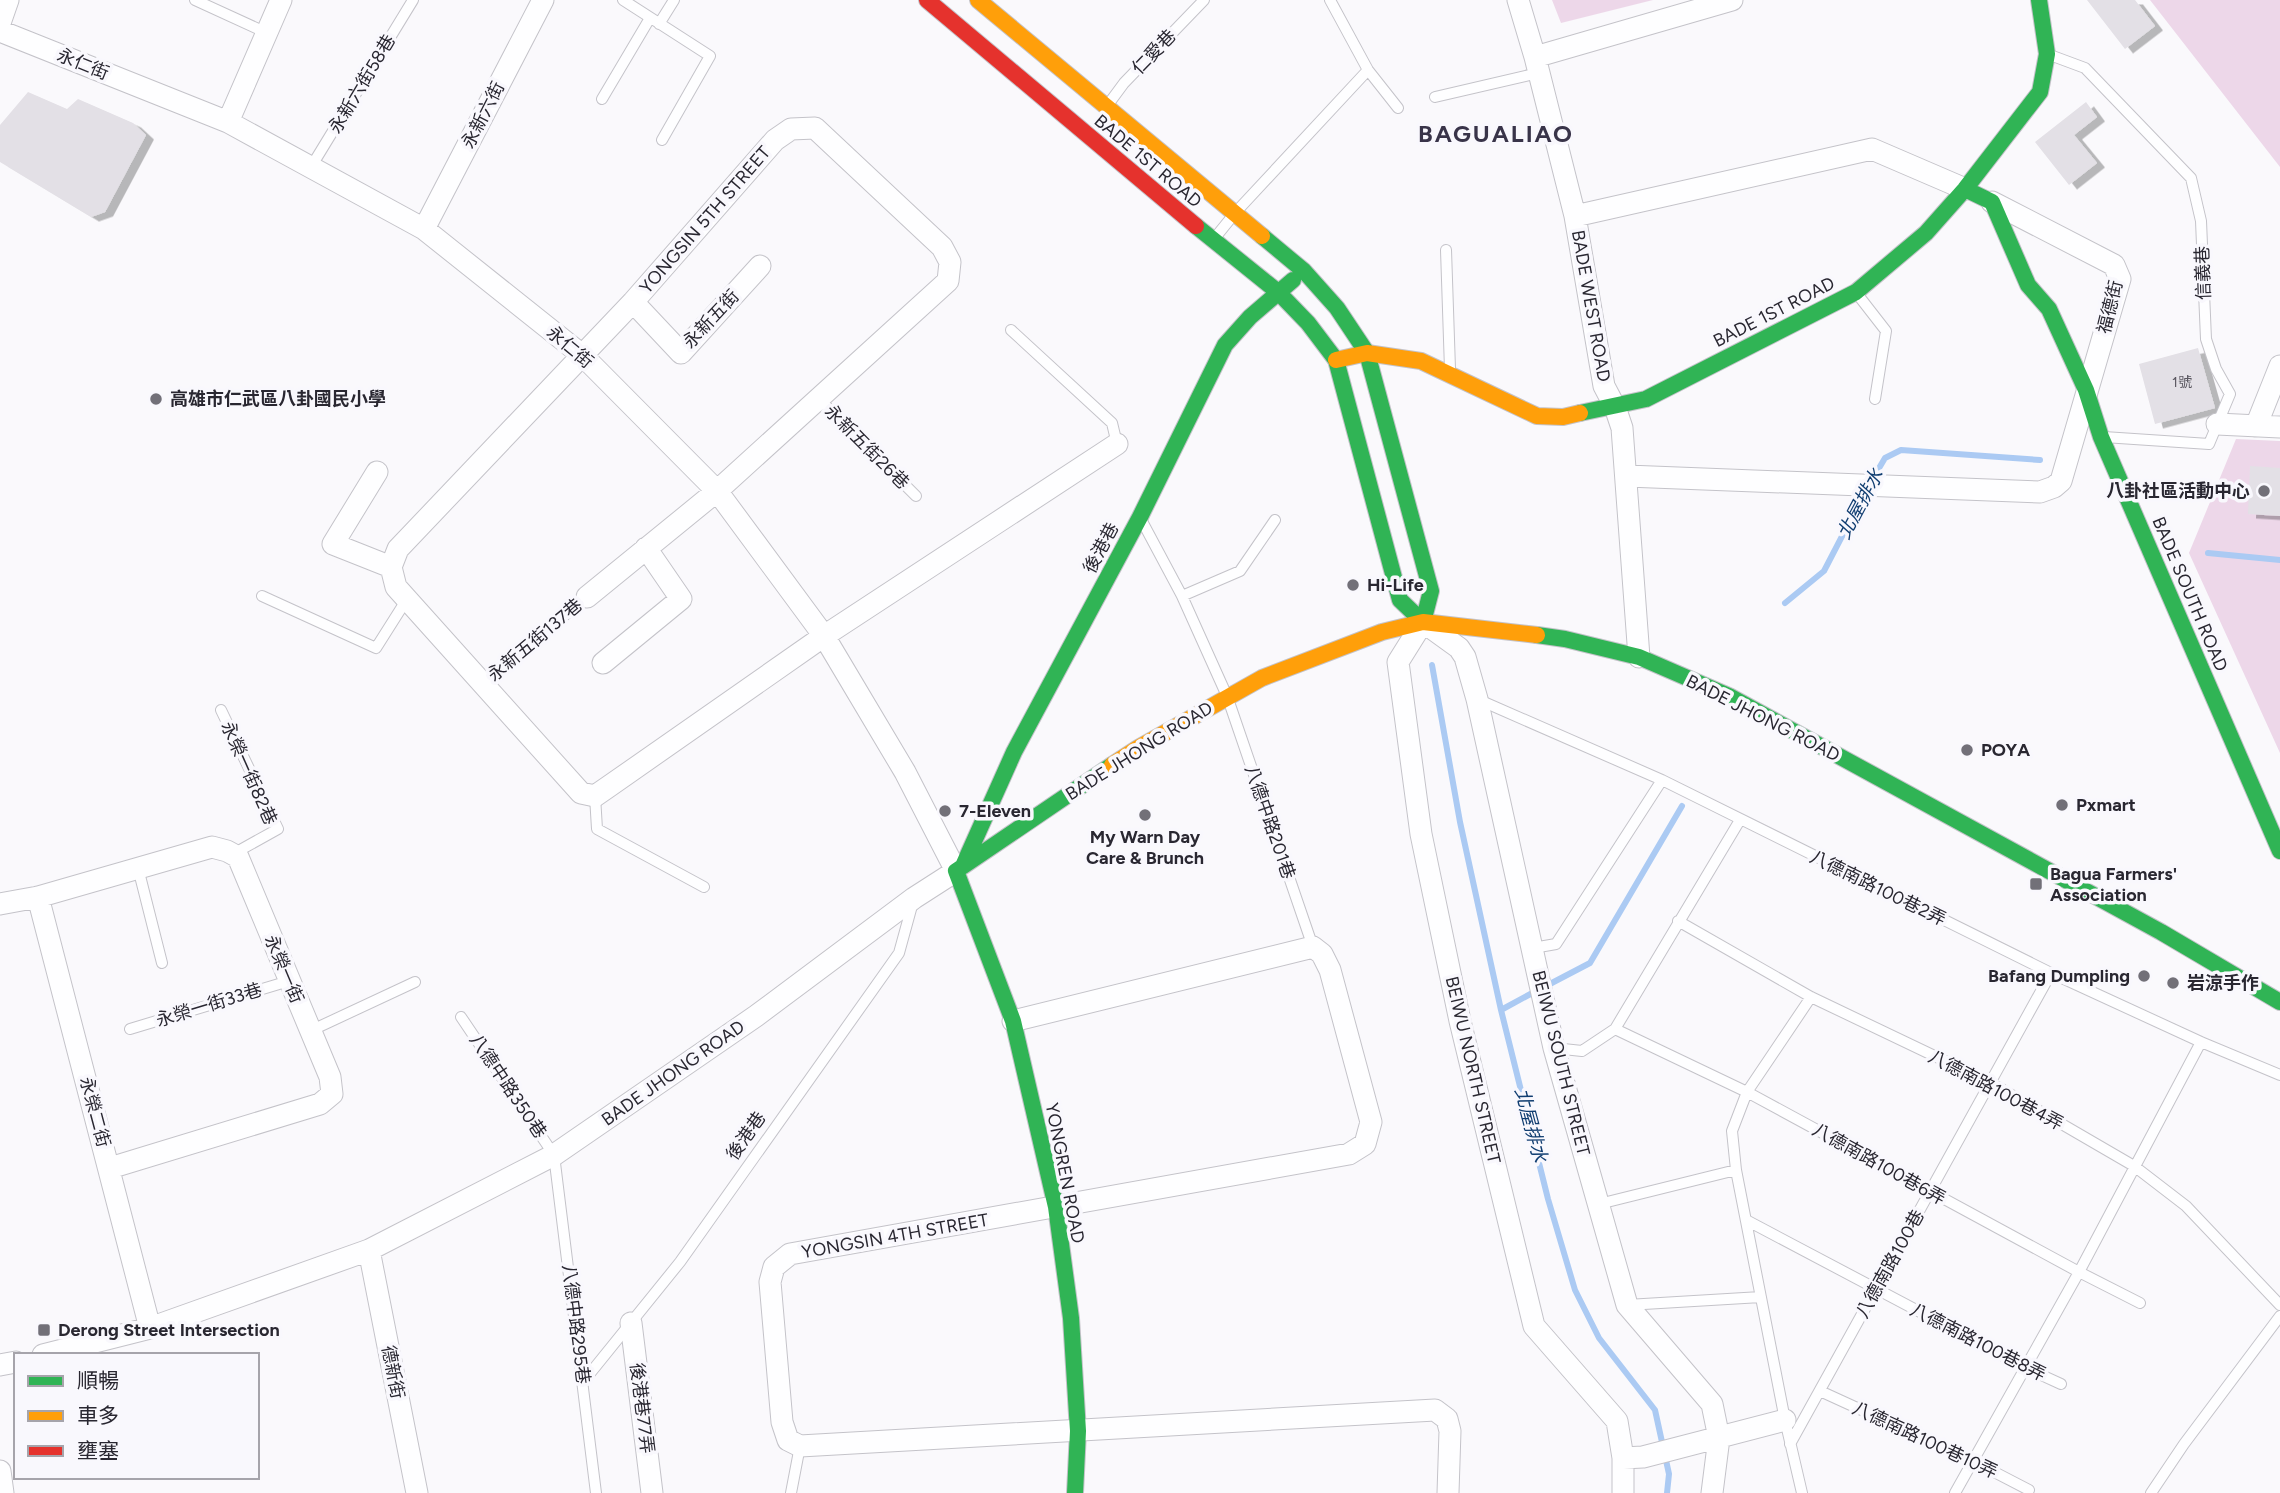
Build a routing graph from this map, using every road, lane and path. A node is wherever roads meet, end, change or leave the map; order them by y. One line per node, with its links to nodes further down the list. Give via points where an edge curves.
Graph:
1 (8, 0): 16 (street)
2 (195, 0): 18 (lane)
3 (281, 0): 18 (street)
4 (413, 0): 28 (lane, 永新六街58巷)
5 (543, 0): 33 (street, 永新六街)
6 (623, 0): 15 (lane)
7 (674, 0): 15 (lane)
8 (927, 0): 34 (street, BADE 1ST ROAD)
9 (978, 0): 24 (street, BADE 1ST ROAD)
10 (1204, 0): 24 (lane, 仁愛巷)
11 (1330, 0): 21 (lane)
12 (1518, 0): 20 (street, BADE WEST ROAD)
13 (1732, 0): 20 (street)
14 (2039, 0): 19 (street, BADE 1ST ROAD)
15 (655, 21): 23 (lane); 27 (lane, via 710,56)
16 (0, 23)
17 (0, 32): 26 (street, 永仁街)
18 (267, 33): 26 (street)
19 (2047, 54): 29 (street, BADE 1ST ROAD, via 2040,92); 51 (lane, 信義巷, via 2085,68 2191,178 2201,221 2206,338 2230,394)
20 (1537, 65): 22 (lane); 32 (street, BADE WEST ROAD)
21 (1368, 70): 25 (lane); 31 (lane)
22 (1435, 97)
23 (602, 99)
24 (1106, 106): 31 (street, BADE 1ST ROAD)
25 (1398, 108)
26 (228, 122): 28 (street, 永仁街)
27 (663, 140)
28 (311, 167): 33 (street, 永仁街)
29 (1965, 189): 30 (street, 福德街); 32 (street, 福德街, via 1872,149); 39 (street, BADE 1ST ROAD, via 1926,233)
30 (1992, 202): 47 (street, BADE SOUTH ROAD, via 2028,285 2049,309); 47 (street, 福德街, via 2114,265 2118,272 2120,279)
31 (1235, 213): 34 (lane); 37 (street, BADE 1ST ROAD)
32 (1575, 216): 50 (street, BADE WEST ROAD, via 1604,386)
33 (424, 229): 43 (street, 永仁街)
34 (1213, 240): 38 (street, BADE 1ST ROAD)
35 (1446, 250): 46 (lane)
36 (760, 266): 40 (street, 永新五街, via 681,353)
37 (1304, 271): 38 (street, 後港巷); 42 (street, BADE 1ST ROAD, via 1337,308)
38 (1279, 292): 44 (street, BADE 1ST ROAD); 60 (street, 後港巷, via 1224,345)
39 (1856, 292): 49 (lane, via 1886,331); 50 (street, BADE 1ST ROAD, via 1646,399)
40 (633, 302): 43 (street, YONGSIN 5TH STREET); 48 (street, YONGSIN 5TH STREET, via 775,140 791,129 815,128 942,247 950,262 948,281)
41 (1011, 330): 55 (lane, via 1112,423)
42 (1367, 353): 44 (street, BADE 1ST ROAD); 46 (street, BADE 1ST ROAD, via 1422,361); 68 (street, BADE 1ST ROAD, via 1431,591)
43 (582, 355): 58 (street, 永仁街); 63 (street, YONGSIN 5TH STREET, via 398,549)
44 (1336, 360): 68 (street, BADE 1ST ROAD, via 1400,600)
45 (2280, 366): 52 (street)
46 (1450, 374): 50 (street, BADE 1ST ROAD, via 1538,416 1563,418)
47 (2086, 390): 54 (street, BADE SOUTH ROAD); 57 (street, 福德街, via 2061,481 2040,492)
48 (818, 399): 58 (street, YONGSIN 5TH STREET); 59 (lane, 永新五街26巷)
49 (1875, 399)
50 (1615, 407): 57 (street, BADE WEST ROAD)
51 (2217, 424): 52 (street); 54 (lane, via 2209,443)
52 (2256, 426): 53 (street)
53 (2280, 428)
54 (2101, 437): 79 (street, BADE SOUTH ROAD)
55 (1117, 444): 69 (street)
56 (377, 472): 63 (street, via 333,544)
57 (1627, 476): 70 (street, BADE WEST ROAD)
58 (716, 491): 62 (street, YONGSIN 5TH STREET); 69 (street, 永仁街)
59 (916, 496)
60 (1140, 517): 65 (lane, 八德中路201巷); 82 (street, 後港巷, via 1014,752)
61 (1275, 520): 65 (lane, via 1240,571)
62 (646, 548): 66 (street, YONGSIN 5TH STREET); 71 (street, via 681,599)
63 (391, 567): 67 (street, via 396,587)
64 (262, 596): 67 (lane, via 376,648)
65 (1182, 596): 73 (lane, 八德中路201巷)
66 (587, 597): 72 (lane, 永新五街137巷)
67 (407, 598): 72 (street)
68 (1423, 622): 70 (street, BADE JHONG ROAD, via 1565,639); 73 (street, BADE JHONG ROAD, via 1366,638); 74 (street, BEIWU SOUTH STREET, via 1459,648); 134 (street, BEIWU NORTH STREET, via 1398,662 1422,834 1460,1021 1534,1326 1617,1421)
69 (824, 636): 77 (street); 82 (street, 永仁街)
70 (1639, 657): 95 (street, BADE JHONG ROAD, via 1729,696)
71 (603, 663)
72 (483, 683): 77 (street, via 581,793)
73 (1227, 696): 82 (street, BADE JHONG ROAD, via 1138,748); 88 (lane, 八德中路201巷)
74 (1477, 699): 76 (lane, 八德南路100巷2弄); 89 (street, BEIWU SOUTH STREET)
75 (221, 710): 80 (lane, 永榮一街82巷, via 278,829)
76 (1662, 780): 78 (lane, 八德南路100巷2弄); 89 (lane, via 1556,944)
77 (594, 796): 83 (lane, via 597,829)
78 (1740, 820): 87 (lane); 91 (lane, 八德南路100巷2弄)
79 (2280, 848)
80 (233, 854): 81 (street, via 212,847); 92 (street, 永榮一街)
81 (138, 868): 84 (street); 90 (lane)
82 (960, 869): 85 (street, BADE JHONG ROAD); 97 (street, YONGREN ROAD)
83 (704, 887)
84 (38, 897): 86 (street); 108 (street, 永榮二街)
85 (914, 898): 106 (street, BADE JHONG ROAD, via 756,1016); 122 (lane, 後港巷, via 899,953 680,1262)
86 (0, 904)
87 (1678, 921): 94 (lane, 八德南路100巷4弄); 99 (lane)
88 (1313, 947): 97 (street); 112 (street, YONGSIN 4TH STREET, via 1330,970 1368,1109 1371,1122 1365,1144 1349,1154)
89 (1534, 953): 102 (street, BEIWU SOUTH STREET)
90 (162, 963)
91 (2051, 973): 101 (lane, 八德南路100巷2弄); 104 (lane, 八德南路100巷)
92 (289, 981): 98 (lane, 永榮一街33巷); 100 (street, 永榮一街)
93 (415, 982): 100 (lane)
94 (1811, 997): 104 (lane, 八德南路100巷4弄); 105 (lane)
95 (2280, 1002)
96 (461, 1017): 106 (lane, 八德中路350巷)
97 (1013, 1021): 112 (street, YONGREN ROAD)
98 (130, 1029)
99 (1615, 1029): 102 (lane, via 1582,1051); 105 (lane, 八德南路100巷6弄)
100 (310, 1031): 108 (street, 永榮一街, via 330,1077 331,1094 320,1104)
101 (2201, 1042): 103 (lane, 八德南路100巷2弄); 107 (lane)
102 (1554, 1048): 111 (street, BEIWU SOUTH STREET)
103 (2280, 1075)
104 (1991, 1083): 107 (lane, 八德南路100巷4弄); 110 (lane, 八德南路100巷)
105 (1747, 1092): 109 (lane, via 1732,1131); 110 (lane, 八德南路100巷6弄)
106 (554, 1155): 114 (street, BADE JHONG ROAD); 126 (lane, 八德中路295巷)
107 (2134, 1166): 115 (lane); 120 (lane, 八德南路100巷4弄, via 2186,1206)
108 (110, 1168): 123 (street, 永榮二街)
109 (1736, 1170): 111 (lane); 113 (lane)
110 (1930, 1192): 115 (lane, 八德南路100巷6弄); 116 (lane, 八德南路100巷)
111 (1599, 1204): 119 (street, BEIWU SOUTH STREET)
112 (1056, 1207): 130 (street, YONGREN ROAD, via 1071,1318); 133 (street, YONGSIN 4TH STREET, via 790,1254 774,1268 771,1282 782,1422 788,1440)
113 (1746, 1220): 116 (lane, 八德南路100巷8弄); 117 (lane)
114 (369, 1250): 123 (street, BADE JHONG ROAD); 139 (street, 德新街)
115 (2079, 1272): 118 (lane, 八德南路100巷6弄); 125 (lane)
116 (1876, 1290): 125 (lane, 八德南路100巷8弄); 128 (lane, 八德南路100巷)
117 (1761, 1297): 119 (lane); 129 (lane)
118 (2140, 1303)
119 (1627, 1305): 131 (street, BEIWU SOUTH STREET, via 1712,1404)
120 (2280, 1306)
121 (2280, 1316): 149 (lane)
122 (631, 1323): 126 (lane, 後港巷); 141 (street, 後港巷77弄)
123 (150, 1328): 124 (street, BADE JHONG ROAD)
124 (51, 1353)
125 (2025, 1368): 127 (lane, 八德南路100巷8弄); 135 (lane)
126 (583, 1382): 140 (lane, 八德中路295巷)
127 (2061, 1384)
128 (1820, 1391): 132 (lane, 八德南路100巷); 135 (lane, 八德南路100巷10弄)
129 (1785, 1420): 131 (street); 132 (lane)
130 (1078, 1431): 133 (street); 143 (street, YONGREN ROAD); 144 (street, via 1435,1410 1447,1419 1450,1431)
131 (1719, 1438): 134 (street); 146 (street, BEIWU SOUTH STREET)
132 (1790, 1444): 147 (lane)
133 (800, 1446): 142 (lane)
134 (1633, 1457): 145 (street, BEIWU NORTH STREET)
135 (1973, 1461): 137 (lane, 八德南路100巷10弄); 148 (lane)
136 (0, 1471): 138 (street)
137 (2029, 1490)
138 (3, 1493)
139 (417, 1493)
140 (596, 1493)
141 (652, 1493)
142 (791, 1493)
143 (1075, 1493)
144 (1448, 1493)
145 (1623, 1493)
146 (1712, 1493)
147 (1802, 1493)
148 (1955, 1493)
149 (2151, 1493)

